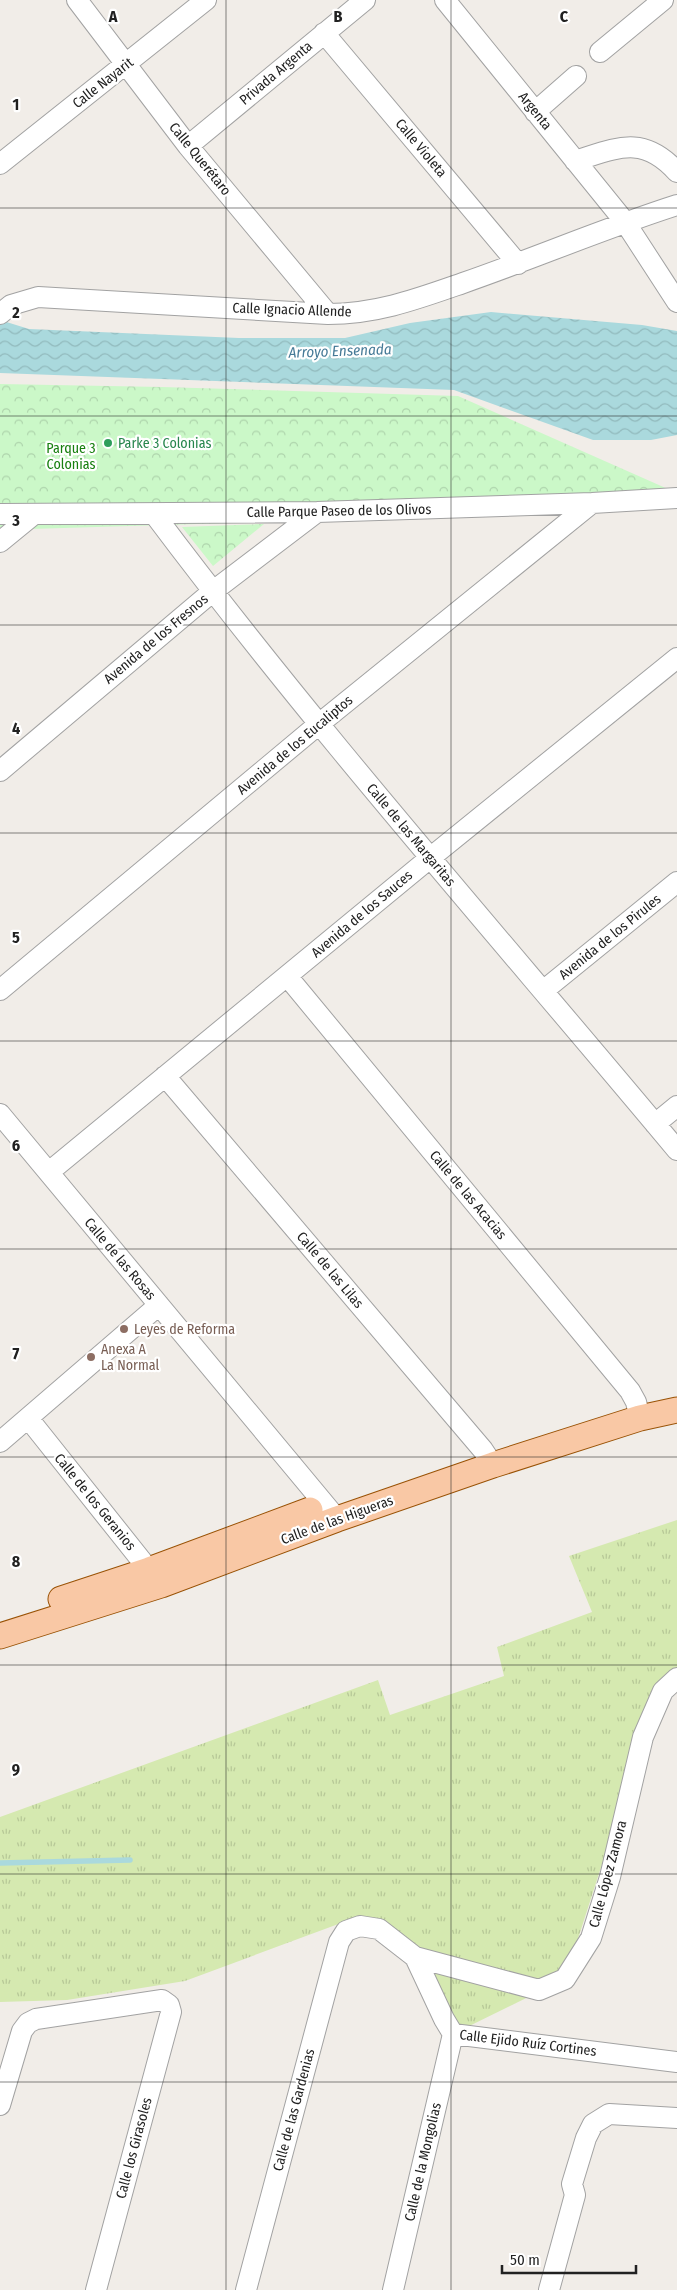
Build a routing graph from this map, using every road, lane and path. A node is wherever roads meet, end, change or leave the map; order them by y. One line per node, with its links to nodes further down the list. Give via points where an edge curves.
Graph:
1 (77, 0): 8 (street, Calle Querétaro)
2 (206, 0): 8 (street, Calle Nayarit)
3 (365, 0): 6 (street, Privada Argenta)
4 (445, 0): 10 (street, Argenta)
5 (663, 0): 7 (street)
6 (324, 33): 11 (street, Privada Argenta); 17 (street, Calle Violeta)
7 (600, 52)
8 (126, 65): 11 (street, Calle Querétaro); 13 (street, Calle Nayarit)
9 (576, 76): 10 (street)
10 (535, 112): 12 (street, Argenta)
11 (188, 146): 20 (street, Calle Querétaro)
12 (575, 161): 14 (street, via 627,145 649,150); 16 (street, Argenta)
13 (0, 164)
14 (677, 172)
15 (677, 204): 16 (street, Calle Ignacio Allende)
16 (625, 222): 17 (street, Calle Ignacio Allende); 18 (street, Argenta)
17 (518, 264): 20 (street, Calle Ignacio Allende, via 392,307 356,314)
18 (677, 302)
19 (4, 307): 20 (street, Calle Ignacio Allende, via 38,297)
20 (328, 314)
21 (677, 498): 22 (street, Calle Parque Paseo de los Olivos)
22 (592, 503): 23 (street, Calle Parque Paseo de los Olivos); 30 (street, Avenida de los Eucaliptos)
23 (317, 512): 25 (street, Calle Parque Paseo de los Olivos); 28 (street, Avenida de los Fresnos)
24 (0, 514): 26 (street, Calle Parque Paseo de los Olivos)
25 (154, 514): 26 (street, Calle Parque Paseo de los Olivos); 28 (street, Calle de las Margaritas)
26 (32, 515): 27 (street)
27 (0, 542)
28 (212, 592): 30 (street, Calle de las Margaritas); 31 (street, Avenida de los Fresnos)
29 (677, 658): 32 (street, Avenida de los Sauces)
30 (319, 724): 32 (street, Calle de las Margaritas); 35 (street, Avenida de los Eucaliptos)
31 (0, 771)
32 (430, 858): 34 (street, Avenida de los Sauces); 36 (street, Calle de las Margaritas)
33 (677, 882): 36 (street, Avenida de los Pirules)
34 (287, 976): 37 (street, Avenida de los Sauces); 45 (street, Calle de las Acacias, via 630,1391)
35 (0, 990)
36 (543, 992): 40 (street, Calle de las Margaritas)
37 (165, 1076): 42 (street, Avenida de los Sauces); 49 (street, Calle de las Lilas)
38 (677, 1106): 40 (street)
39 (0, 1114): 42 (street, Calle de las Rosas)
40 (655, 1124): 41 (street, Calle de las Margaritas)
41 (677, 1150)
42 (49, 1172): 43 (street, Calle de las Rosas)
43 (159, 1306): 47 (street); 50 (street, Calle de las Rosas)
44 (677, 1395): 45 (main road, Calle de las Higueras)
45 (638, 1410): 46 (main road, Calle de las Higueras); 49 (main road, Calle de las Higueras)
46 (677, 1410)
47 (28, 1418): 48 (street); 51 (street, Calle de los Geranios)
48 (0, 1442)
49 (488, 1458): 50 (main road, Calle de las Higueras)
50 (331, 1512): 51 (main road, Calle de las Higueras)
51 (155, 1578): 52 (main road, Calle de las Higueras); 53 (main road, Calle de las Higueras)
52 (0, 1619)
53 (0, 1636)
54 (677, 1678): 56 (street, Calle López Zamora, via 663,1690 643,1737 610,1877 591,1938 565,1979 539,1990)
55 (346, 1931): 56 (street, Calle Ejido Ruíz Cortines, via 360,1926 379,1929); 63 (street, Calle de las Gardenias, via 339,1942)
56 (415, 1957): 57 (street, Calle Ejido Ruíz Cortines)
57 (453, 2034): 58 (street, Calle Ejido Ruíz Cortines); 64 (street, Calle de la Mongolias)
58 (677, 2062)
59 (0, 2105): 62 (street, Calle los Girasoles, via 22,2031 28,2023 162,2000 169,2005 171,2012)
60 (677, 2118): 61 (street, via 609,2114 593,2124)
61 (572, 2184): 65 (street, via 565,2190); 66 (street, via 575,2195)
62 (96, 2290)
63 (246, 2290)
64 (392, 2290)
65 (536, 2290)
66 (549, 2290)

